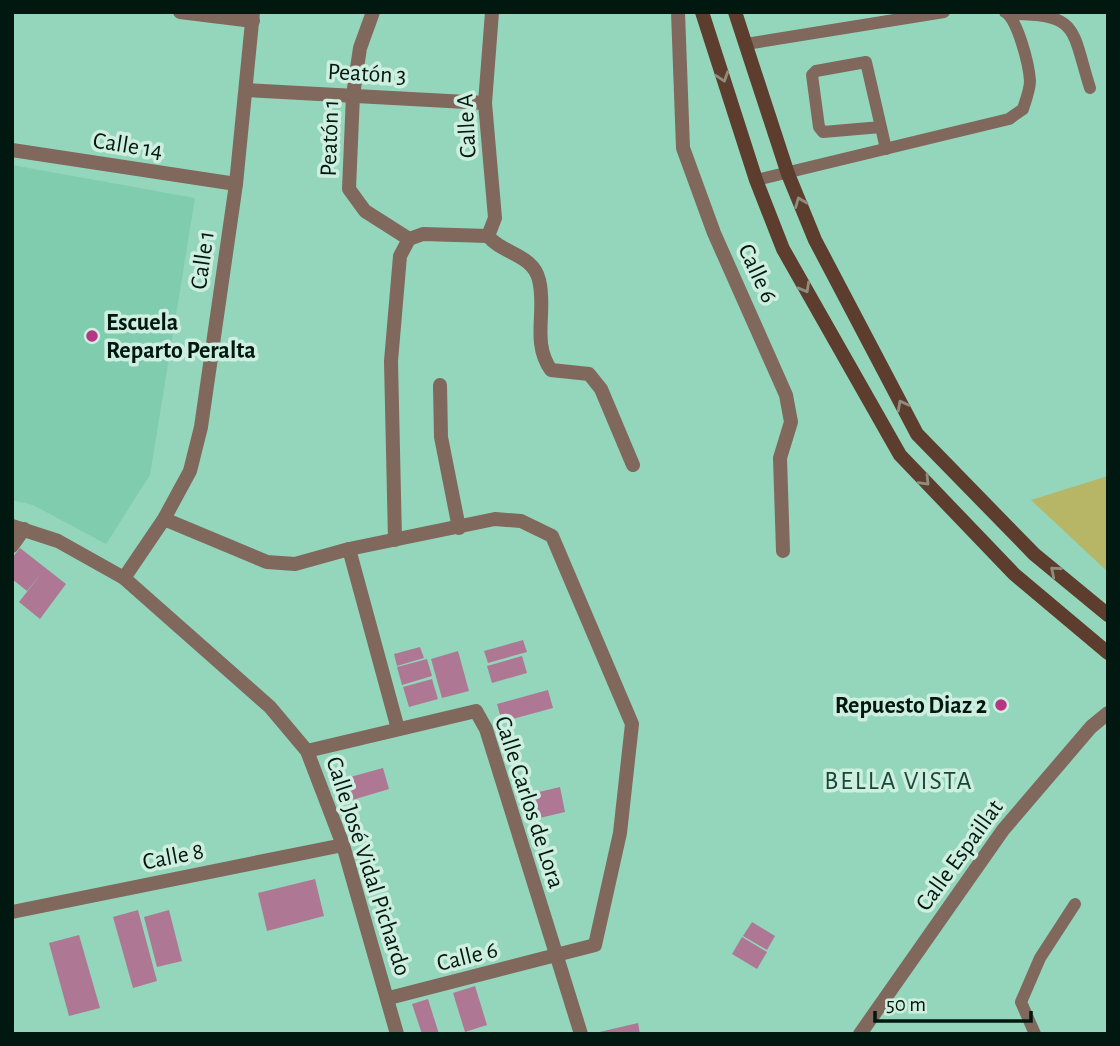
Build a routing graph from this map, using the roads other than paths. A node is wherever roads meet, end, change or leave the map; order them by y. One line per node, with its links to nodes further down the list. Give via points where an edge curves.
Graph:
1 (180, 12): 9 (street)
2 (373, 12): 13 (street, Peatón 1, via 360,48)
3 (492, 12): 14 (street, Calle A)
4 (678, 12): 31 (street, Calle 6, via 683,148 714,233 786,395 791,422 780,458)
5 (702, 12): 19 (main road, one-way to 19)
6 (735, 12): 10 (main road)
7 (944, 12): 10 (lane)
8 (1007, 13): 11 (lane, via 1043,14 1070,26); 16 (lane, via 1020,36 1030,82 1023,109 1009,119)
9 (253, 16): 12 (street, Calle 1)
10 (746, 44): 18 (main road)
11 (1090, 88)
12 (246, 90): 13 (street, Peatón 3); 20 (street, Calle 1)
13 (352, 95): 14 (street, Peatón 3); 22 (street, Peatón 1, via 349,189 365,211)
14 (485, 103): 21 (street, Calle A, via 495,200)
15 (881, 127): 15 (lane, via 866,62 812,75 823,132); 16 (lane)
16 (886, 149): 18 (lane)
17 (12, 150): 20 (street, Calle 14)
18 (789, 174): 19 (lane); 33 (main road, one-way to 18, via 1034,554 917,434 815,240)
19 (756, 180): 34 (main road, one-way to 34, via 783,249 900,455 1014,574)
20 (236, 184): 25 (street, Calle 1, via 201,426 190,471)
21 (488, 236): 22 (street, via 423,234); 24 (street, via 496,246 528,260 539,279 541,356 551,369 589,374 601,389)
22 (409, 239): 28 (street, via 400,256 391,361)
23 (440, 385): 27 (street, via 441,437)
24 (633, 465)
25 (164, 519): 30 (street, via 267,562 295,564); 32 (street, Calle 1)
26 (18, 528): 29 (street); 32 (street, Calle José Vidal Pichardo, via 58,541)
27 (459, 528): 28 (street); 41 (street, Calle 6, via 495,519 521,521 552,536 632,724 620,833 595,945)
28 (395, 540): 30 (street)
29 (12, 546)
30 (349, 549): 36 (street)
31 (783, 551)
32 (124, 578): 37 (street, Calle José Vidal Pichardo, via 270,708)
33 (1108, 615)
34 (1108, 653)
35 (1108, 713): 45 (street, Calle Espaillat, via 1003,830)
36 (398, 729): 37 (street, Calle Carlos de Lora); 41 (street, Calle Carlos de Lora, via 476,711 486,729)
37 (306, 751): 38 (street, Calle José Vidal Pichardo)
38 (343, 845): 40 (street, Calle 8); 42 (street, Calle José Vidal Pichardo)
39 (1075, 904): 46 (lane, via 1040,958 1021,1002)
40 (12, 912)
41 (556, 957): 42 (street, Calle 6); 44 (street, Calle Carlos de Lora)
42 (389, 998): 43 (street, Calle José Vidal Pichardo)
43 (397, 1034)
44 (581, 1034)
45 (860, 1034)
46 (1035, 1034)

